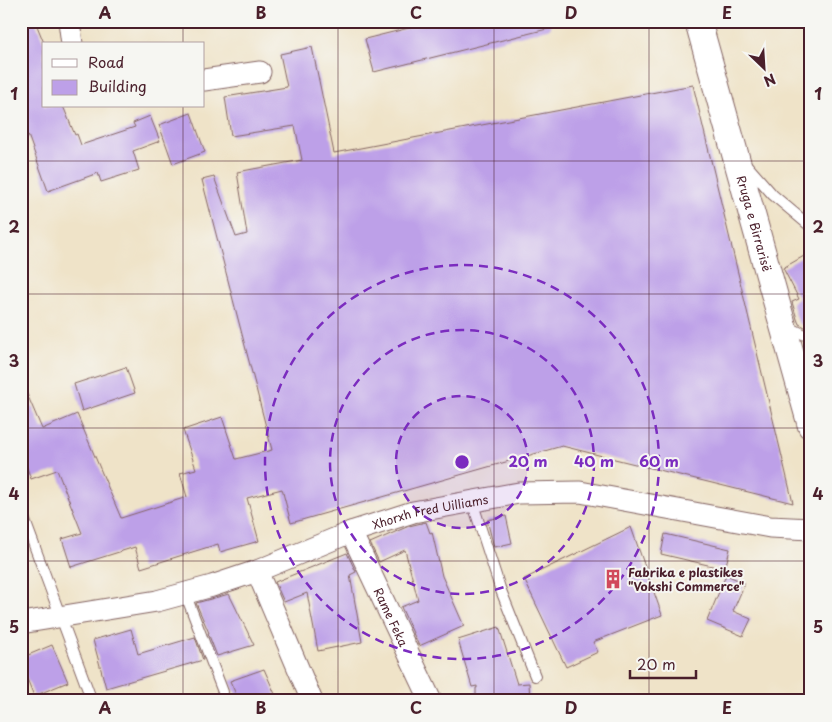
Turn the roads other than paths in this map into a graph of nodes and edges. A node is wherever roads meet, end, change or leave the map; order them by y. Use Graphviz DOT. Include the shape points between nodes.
graph roads {
  1 [pos="69,21"];
  2 [pos="698,21"];
  3 [pos="72,42"];
  4 [pos="260,72"];
  5 [pos="205,80"];
  6 [pos="733,148"];
  7 [pos="811,227"];
  8 [pos="782,323"];
  9 [pos="811,338"];
  10 [pos="811,426"];
  11 [pos="472,501"];
  12 [pos="21,510"];
  13 [pos="811,529"];
  14 [pos="351,532"];
  15 [pos="257,571"];
  16 [pos="185,593"];
  17 [pos="61,616"];
  18 [pos="21,623"];
  19 [pos="535,676"];
  20 [pos="223,692"];
  21 [pos="92,701"];
  22 [pos="312,701"];
  23 [pos="431,701"];
  1 -- 3 [label="street"];
  2 -- 6 [label="street, Rruga e Birrarisë"];
  4 -- 5 [label="street"];
  6 -- 7 [label="lane" via="773,195"];
  6 -- 8 [label="street, Rruga e Birrarisë"];
  8 -- 9 [label="lane"];
  8 -- 10 [label="street, Rruga e Birrarisë"];
  11 -- 13 [label="street, Xhorxh Fred Uilliams" via="519,493 580,492 770,527"];
  11 -- 14 [label="street, Xhorxh Fred Uilliams" via="413,512"];
  11 -- 19 [label="lane" via="500,588"];
  12 -- 17 [label="lane"];
  14 -- 15 [label="street, Xhorxh Fred Uilliams"];
  14 -- 23 [label="street, Rame Feka"];
  15 -- 16 [label="street, Xhorxh Fred Uilliams"];
  15 -- 22 [label="street"];
  16 -- 17 [label="street, Xhorxh Fred Uilliams" via="157,601"];
  16 -- 20 [label="lane"];
  17 -- 18 [label="street, Xhorxh Fred Uilliams"];
  17 -- 21 [label="lane"];
}
